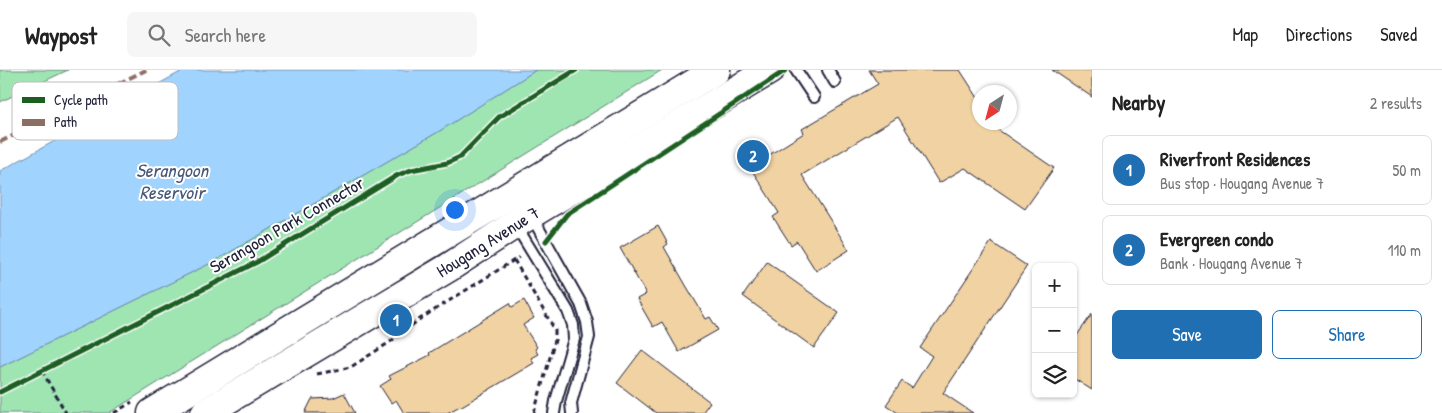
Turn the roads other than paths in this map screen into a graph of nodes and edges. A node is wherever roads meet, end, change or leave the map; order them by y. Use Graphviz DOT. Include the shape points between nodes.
graph roads {
  1 [pos="716,70"];
  2 [pos="770,70"];
  3 [pos="796,70"];
  4 [pos="828,70"];
  5 [pos="835,82"];
  6 [pos="814,97"];
  7 [pos="515,207"];
  8 [pos="152,413"];
  9 [pos="205,413"];
  10 [pos="554,413"];
  11 [pos="572,413"];
  1 -- 7 [label="main road, Hougang Avenue 7"];
  2 -- 7 [label="main road, Hougang Avenue 7"];
  3 -- 6 [label="lane"];
  4 -- 5 [label="lane"];
  7 -- 8 [label="main road, Hougang Avenue 7"];
  7 -- 9 [label="main road, Hougang Avenue 7" via="448,268"];
  7 -- 10 [label="lane" via="531,249 573,325 574,339"];
  7 -- 11 [label="lane" via="582,304 587,322 589,337 571,403"];
}
